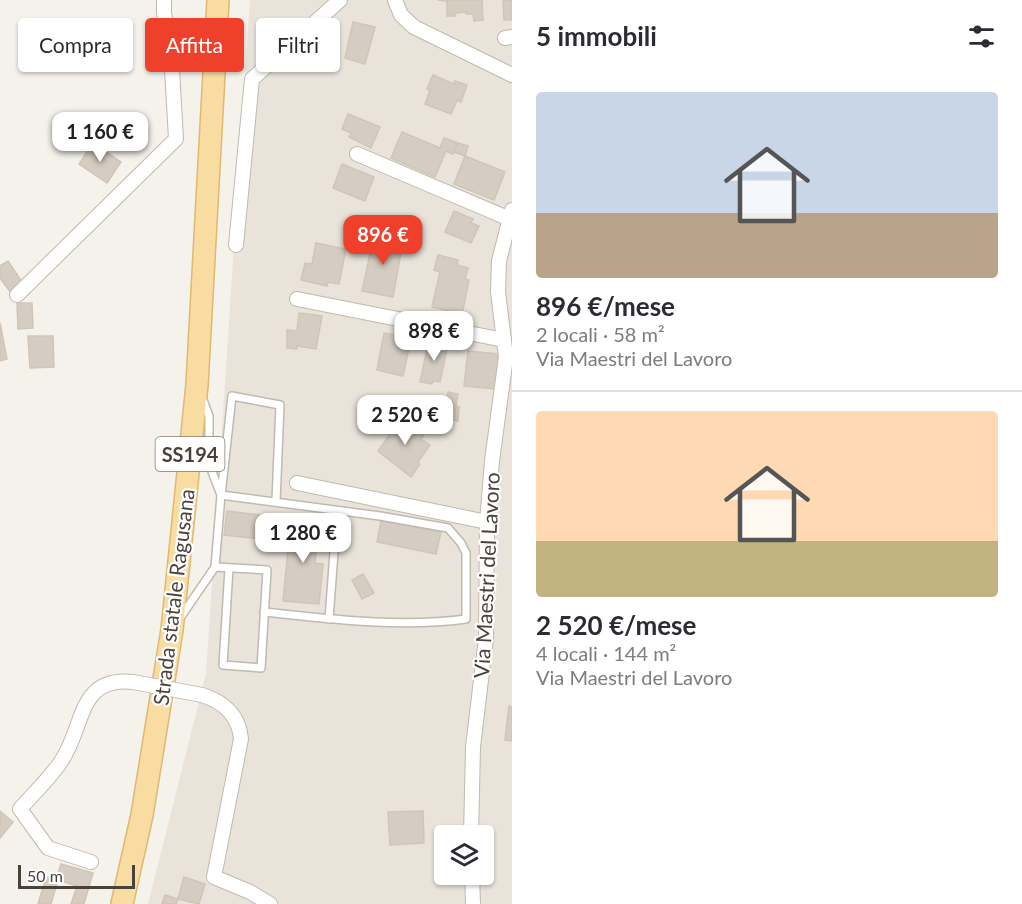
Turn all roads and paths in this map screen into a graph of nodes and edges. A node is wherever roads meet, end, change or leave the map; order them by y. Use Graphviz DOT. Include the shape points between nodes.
graph roads {
  1 [pos="164,0"];
  2 [pos="218,0"];
  3 [pos="340,0"];
  4 [pos="395,0"];
  5 [pos="512,75"];
  6 [pos="357,154"];
  7 [pos="511,215"];
  8 [pos="236,245"];
  9 [pos="18,296"];
  10 [pos="297,299"];
  11 [pos="506,316"];
  12 [pos="504,340"];
  13 [pos="197,385"];
  14 [pos="297,483"];
  15 [pos="221,495"];
  16 [pos="276,501"];
  17 [pos="337,512"];
  18 [pos="487,522"];
  19 [pos="215,567"];
  20 [pos="229,568"];
  21 [pos="264,612"];
  22 [pos="329,619"];
  23 [pos="172,630"];
  24 [pos="471,825"];
  25 [pos="91,862"];
  26 [pos="472,885"];
  27 [pos="122,904"];
  28 [pos="270,904"];
  29 [pos="473,904"];
  1 -- 9 [label="street" via="176,139"];
  2 -- 13 [label="main road, Strada statale Ragusana / SS194"];
  3 -- 8 [label="street" via="252,79"];
  4 -- 5 [label="street" via="401,15 414,27"];
  6 -- 7 [label="street"];
  7 -- 11 [label="street, Via Maestri del Lavoro" via="499,261 498,292"];
  10 -- 12 [label="street"];
  11 -- 12 [label="street, Via Maestri del Lavoro"];
  12 -- 18 [label="street, Via Maestri del Lavoro" via="506,357"];
  13 -- 15 [label="lane" via="209,416 209,464"];
  13 -- 23 [label="main road, Strada statale Ragusana / SS194"];
  14 -- 18 [label="street"];
  15 -- 16 [label="lane"];
  15 -- 16 [label="lane" via="232,396 280,405"];
  15 -- 19 [label="lane"];
  16 -- 17 [label="lane"];
  17 -- 22 [label="lane"];
  17 -- 22 [label="lane" via="448,528 466,553 466,619"];
  18 -- 24 [label="street, Via Maestri del Lavoro" via="486,638 473,747"];
  19 -- 20 [label="lane"];
  19 -- 23 [label="lane"];
  20 -- 21 [label="lane" via="267,570"];
  20 -- 21 [label="lane" via="223,665 261,668"];
  21 -- 22 [label="lane"];
  23 -- 27 [label="main road, Strada statale Ragusana / SS194" via="142,815"];
  25 -- 28 [label="street, bridge" via="48,848 20,809 60,763 88,699 111,682 133,682 202,695 216,699 230,711 240,728 241,739 214,877"];
  26 -- 29 [label="street"];
}
